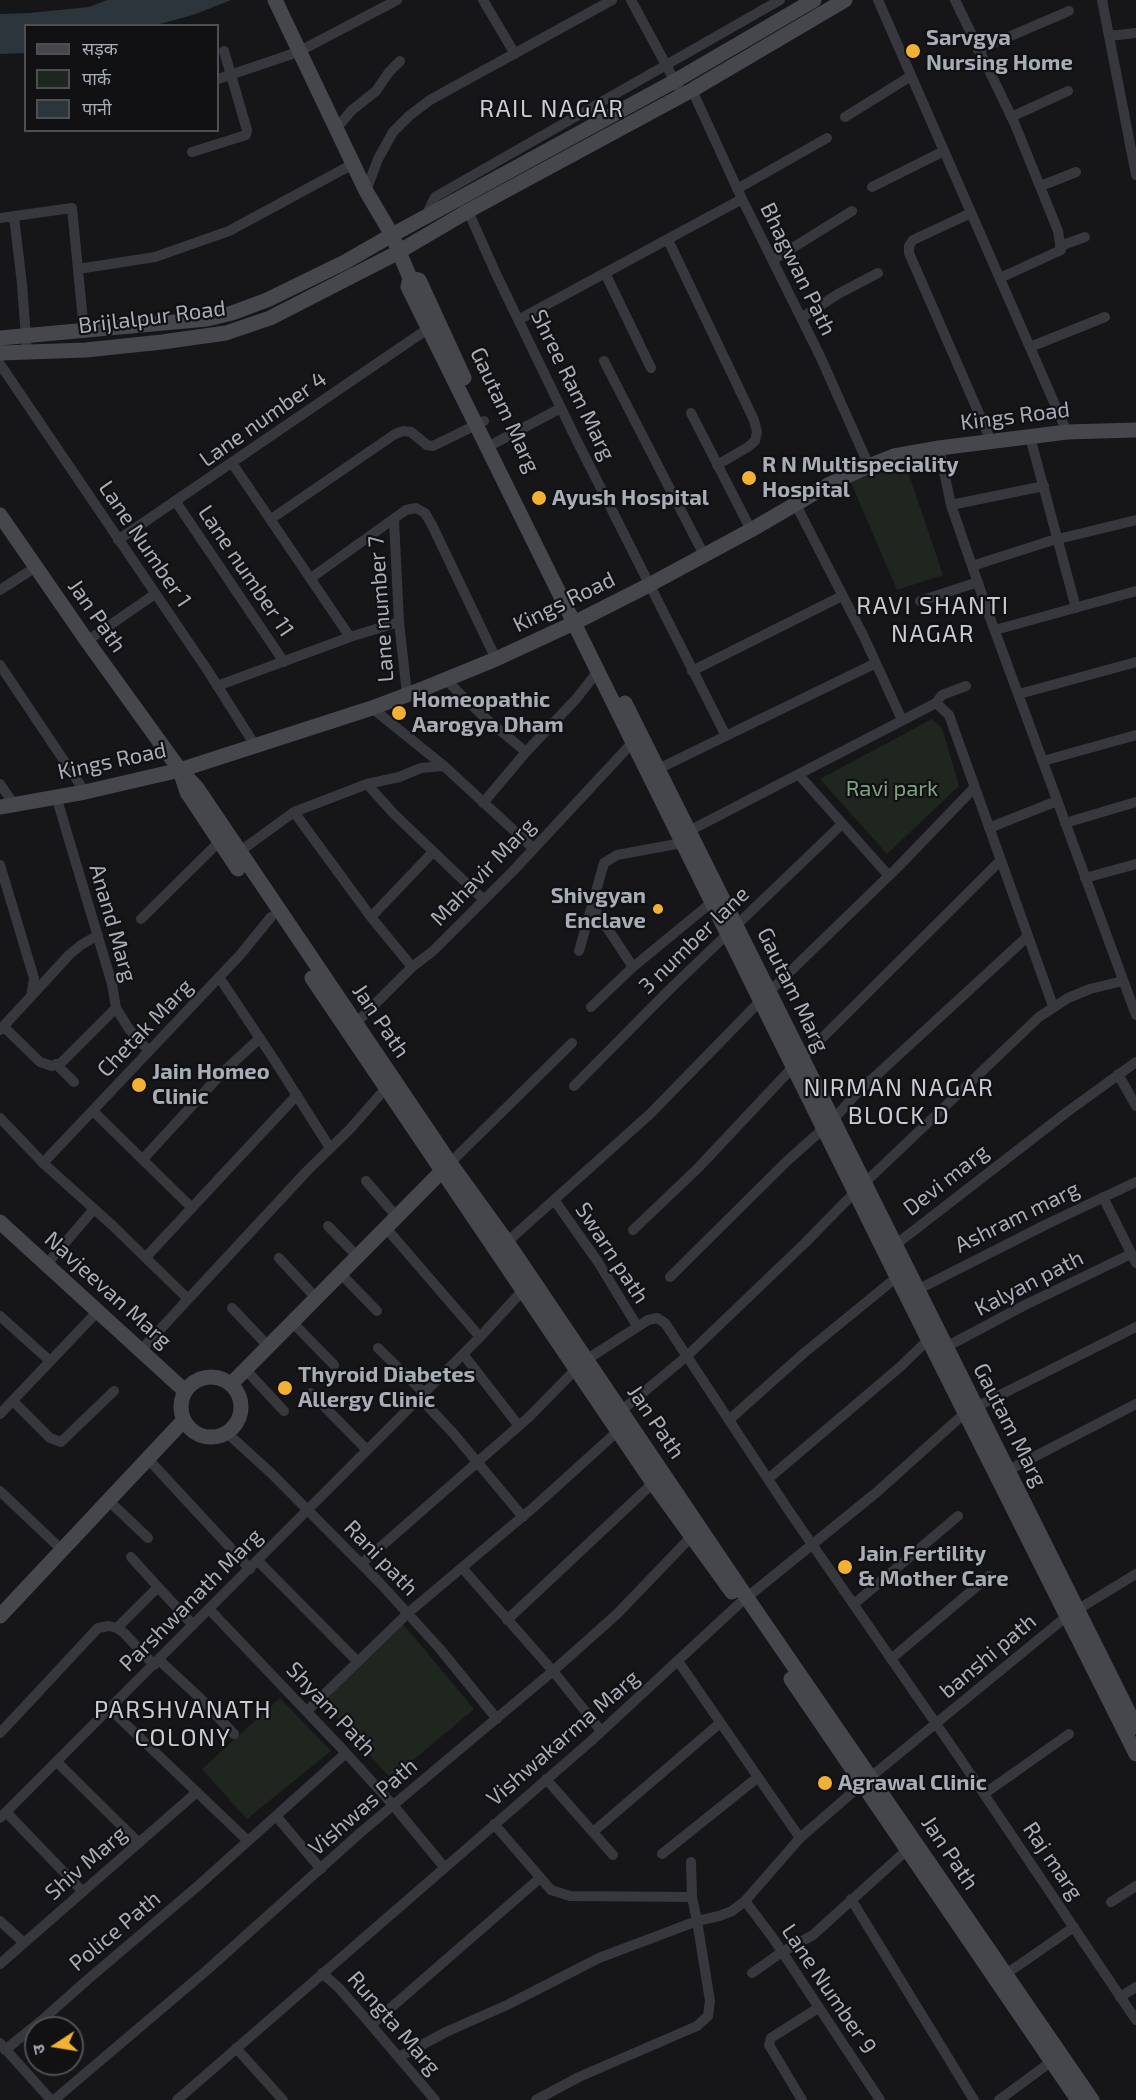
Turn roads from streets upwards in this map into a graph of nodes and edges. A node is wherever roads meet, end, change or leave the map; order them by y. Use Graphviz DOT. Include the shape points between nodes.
graph roads {
  1 [pos="275,0"];
  2 [pos="483,0"];
  3 [pos="612,0"];
  4 [pos="631,0"];
  5 [pos="780,0"];
  6 [pos="845,0"];
  7 [pos="878,0"];
  8 [pos="955,0"];
  9 [pos="1102,0"];
  10 [pos="392,1"];
  11 [pos="806,2"];
  12 [pos="1069,11"];
  13 [pos="1136,33"];
  14 [pos="1109,36"];
  15 [pos="978,50"];
  16 [pos="224,51"];
  17 [pos="298,52"];
  18 [pos="514,54"];
  19 [pos="400,61"];
  20 [pos="667,65"];
  21 [pos="232,75"];
  22 [pos="911,76"];
  23 [pos="219,79"];
  24 [pos="675,81"];
  25 [pos="1068,91"];
  26 [pos="687,93"];
  27 [pos="599,113"];
  28 [pos="845,117"];
  29 [pos="1011,117"];
  30 [pos="336,129"];
  31 [pos="827,138"];
  32 [pos="944,151"];
  33 [pos="192,152"];
  34 [pos="353,164"];
  35 [pos="1076,172"];
  36 [pos="1136,175"];
  37 [pos="1041,186"];
  38 [pos="872,187"];
  39 [pos="366,191"];
  40 [pos="740,194"];
  41 [pos="468,211"];
  42 [pos="852,211"];
  43 [pos="971,213"];
  44 [pos="14,217"];
  45 [pos="0,218"];
  46 [pos="392,235"];
  47 [pos="1085,237"];
  48 [pos="668,240"];
  49 [pos="1060,246"];
  50 [pos="399,251"];
  51 [pos="773,260"];
  52 [pos="78,269"];
  53 [pos="605,273"];
  54 [pos="878,273"];
  55 [pos="410,278"];
  56 [pos="1000,278"];
  57 [pos="1105,317"];
  58 [pos="801,318"];
  59 [pos="520,319"];
  60 [pos="429,328"];
  61 [pos="84,331"];
  62 [pos="26,336"];
  63 [pos="0,338"];
  64 [pos="1030,347"];
  65 [pos="0,352"];
  66 [pos="27,352"];
  67 [pos="604,361"];
  68 [pos="0,364"];
  69 [pos="651,368"];
  70 [pos="561,408"];
  71 [pos="691,413"];
  72 [pos="480,423"];
  73 [pos="1136,430"];
  74 [pos="1067,432"];
  75 [pos="1030,437"];
  76 [pos="991,441"];
  77 [pos="495,443"];
  78 [pos="939,448"];
  79 [pos="232,463"];
  80 [pos="717,465"];
  81 [pos="869,466"];
  82 [pos="1044,486"];
  83 [pos="176,502"];
  84 [pos="795,503"];
  85 [pos="951,505"];
  86 [pos="0,515"];
  87 [pos="271,519"];
  88 [pos="394,520"];
  89 [pos="1136,520"];
  90 [pos="751,530"];
  91 [pos="1059,539"];
  92 [pos="118,540"];
  93 [pos="704,555"];
  94 [pos="972,566"];
  95 [pos="36,567"];
  96 [pos="311,578"];
  97 [pos="978,582"];
  98 [pos="649,585"];
  99 [pos="0,590"];
  100 [pos="155,594"];
  101 [pos="1135,594"];
  102 [pos="842,596"];
  103 [pos="920,601"];
  104 [pos="1076,608"];
  105 [pos="578,621"];
  106 [pos="399,622"];
  107 [pos="994,630"];
  108 [pos="350,637"];
  109 [pos="87,641"];
  110 [pos="496,659"];
  111 [pos="284,662"];
  112 [pos="1136,662"];
  113 [pos="876,663"];
  114 [pos="0,665"];
  115 [pos="597,671"];
  116 [pos="692,671"];
  117 [pos="445,679"];
  118 [pos="217,686"];
  119 [pos="966,686"];
  120 [pos="407,694"];
  121 [pos="1019,694"];
  122 [pos="936,703"];
  123 [pos="372,708"];
  124 [pos="902,720"];
  125 [pos="1136,735"];
  126 [pos="726,736"];
  127 [pos="633,742"];
  128 [pos="256,747"];
  129 [pos="525,752"];
  130 [pos="1043,761"];
  131 [pos="444,766"];
  132 [pos="658,769"];
  133 [pos="180,770"];
  134 [pos="799,775"];
  135 [pos="0,784"];
  136 [pos="367,784"];
  137 [pos="974,788"];
  138 [pos="85,792"];
  139 [pos="56,796"];
  140 [pos="1057,801"];
  141 [pos="1136,802"];
  142 [pos="483,803"];
  143 [pos="6,805"];
  144 [pos="294,812"];
  145 [pos="1065,823"];
  146 [pos="842,824"];
  147 [pos="989,828"];
  148 [pos="685,837"];
  149 [pos="223,838"];
  150 [pos="533,848"];
  151 [pos="239,852"];
  152 [pos="434,852"];
  153 [pos="1001,860"];
  154 [pos="1136,864"];
  155 [pos="0,865"];
  156 [pos="889,876"];
  157 [pos="1085,878"];
  158 [pos="484,900"];
  159 [pos="712,902"];
  160 [pos="592,905"];
  161 [pos="271,917"];
  162 [pos="371,917"];
  163 [pos="141,919"];
  164 [pos="733,930"];
  165 [pos="98,935"];
  166 [pos="1028,936"];
  167 [pos="579,951"];
  168 [pos="633,967"];
  169 [pos="412,968"];
  170 [pos="219,978"];
  171 [pos="1123,981"];
  172 [pos="31,997"];
  173 [pos="765,997"];
  174 [pos="1053,1006"];
  175 [pos="591,1007"];
  176 [pos="116,1008"];
  177 [pos="1136,1015"];
  178 [pos="356,1023"];
  179 [pos="2,1029"];
  180 [pos="260,1038"];
  181 [pos="573,1043"];
  182 [pos="149,1051"];
  183 [pos="1136,1062"];
  184 [pos="798,1063"];
  185 [pos="56,1064"];
  186 [pos="1118,1074"];
  187 [pos="74,1082"];
  188 [pos="574,1086"];
  189 [pos="386,1088"];
  190 [pos="297,1095"];
  191 [pos="1136,1106"];
  192 [pos="93,1111"];
  193 [pos="0,1118"];
  194 [pos="828,1124"];
  195 [pos="330,1148"];
  196 [pos="143,1159"];
  197 [pos="44,1163"];
  198 [pos="446,1167"];
  199 [pos="366,1181"];
  200 [pos="1136,1182"];
  201 [pos="860,1187"];
  202 [pos="1103,1197"];
  203 [pos="555,1201"];
  204 [pos="191,1207"];
  205 [pos="94,1209"];
  206 [pos="397,1217"];
  207 [pos="0,1222"];
  208 [pos="327,1226"];
  209 [pos="386,1228"];
  210 [pos="633,1230"];
  211 [pos="507,1242"];
  212 [pos="890,1249"];
  213 [pos="357,1256"];
  214 [pos="146,1257"];
  215 [pos="279,1258"];
  216 [pos="1134,1258"];
  217 [pos="46,1265"];
  218 [pos="340,1273"];
  219 [pos="670,1277"];
  220 [pos="897,1277"];
  221 [pos="528,1285"];
  222 [pos="917,1290"];
  223 [pos="316,1298"];
  224 [pos="188,1299"];
  225 [pos="232,1308"];
  226 [pos="97,1311"];
  227 [pos="377,1311"];
  228 [pos="0,1316"];
  229 [pos="292,1322"];
  230 [pos="637,1326"];
  231 [pos="1136,1327"];
  232 [pos="933,1335"];
  233 [pos="480,1337"];
  234 [pos="268,1346"];
  235 [pos="946,1347"];
  236 [pos="378,1348"];
  237 [pos="141,1351"];
  238 [pos="464,1354"];
  239 [pos="687,1356"];
  240 [pos="50,1361"];
  241 [pos="582,1364"];
  242 [pos="334,1365"];
  243 [pos="245,1369"];
  244 [pos="231,1384"];
  245 [pos="114,1391"];
  246 [pos="185,1391"];
  247 [pos="311,1393"];
  248 [pos="422,1396"];
  249 [pos="13,1401"];
  250 [pos="1136,1404"];
  251 [pos="971,1410"];
  252 [pos="284,1411"];
  253 [pos="621,1411"];
  254 [pos="0,1414"];
  255 [pos="184,1420"];
  256 [pos="729,1420"];
  257 [pos="519,1426"];
  258 [pos="618,1431"];
  259 [pos="227,1433"];
  260 [pos="367,1450"];
  261 [pos="148,1459"];
  262 [pos="477,1464"];
  263 [pos="1003,1473"];
  264 [pos="768,1479"];
  265 [pos="653,1483"];
  266 [pos="0,1491"];
  267 [pos="109,1501"];
  268 [pos="308,1511"];
  269 [pos="958,1516"];
  270 [pos="523,1517"];
  271 [pos="691,1537"];
  272 [pos="148,1538"];
  273 [pos="813,1545"];
  274 [pos="62,1550"];
  275 [pos="131,1557"];
  276 [pos="258,1561"];
  277 [pos="361,1564"];
  278 [pos="250,1569"];
  279 [pos="463,1569"];
  280 [pos="1136,1574"];
  281 [pos="989,1576"];
  282 [pos="158,1587"];
  283 [pos="744,1601"];
  284 [pos="854,1604"];
  285 [pos="209,1609"];
  286 [pos="408,1613"];
  287 [pos="1072,1613"];
  288 [pos="0,1616"];
  289 [pos="507,1620"];
  290 [pos="193,1625"];
  291 [pos="117,1628"];
  292 [pos="891,1659"];
  293 [pos="678,1661"];
  294 [pos="156,1662"];
  295 [pos="358,1662"];
  296 [pos="552,1671"];
  297 [pos="110,1709"];
  298 [pos="307,1711"];
  299 [pos="497,1719"];
  300 [pos="720,1724"];
  301 [pos="936,1725"];
  302 [pos="1136,1727"];
  303 [pos="601,1731"];
  304 [pos="0,1733"];
  305 [pos="234,1734"];
  306 [pos="1069,1734"];
  307 [pos="346,1753"];
  308 [pos="1136,1754"];
  309 [pos="57,1762"];
  310 [pos="757,1778"];
  311 [pos="546,1779"];
  312 [pos="867,1781"];
  313 [pos="196,1792"];
  314 [pos="984,1794"];
  315 [pos="393,1805"];
  316 [pos="3,1815"];
  317 [pos="276,1816"];
  318 [pos="494,1824"];
  319 [pos="593,1832"];
  320 [pos="800,1838"];
  321 [pos="248,1841"];
  322 [pos="139,1843"];
  323 [pos="908,1849"];
  324 [pos="662,1854"];
  325 [pos="613,1855"];
  326 [pos="691,1862"];
  327 [pos="444,1867"];
  328 [pos="321,1869"];
  329 [pos="540,1878"];
  330 [pos="1136,1886"];
  331 [pos="83,1892"];
  332 [pos="692,1897"];
  333 [pos="851,1899"];
  334 [pos="745,1901"];
  335 [pos="1111,1902"];
  336 [pos="0,1921"];
  337 [pos="697,1921"];
  338 [pos="1074,1927"];
  339 [pos="23,1942"];
  340 [pos="782,1952"];
  341 [pos="0,1964"];
  342 [pos="322,1973"];
  343 [pos="752,1973"];
  344 [pos="1005,1974"];
  345 [pos="1136,1987"];
  346 [pos="1120,1997"];
  347 [pos="818,2008"];
  348 [pos="1136,2020"];
  349 [pos="371,2025"];
  350 [pos="3,2047"];
  351 [pos="236,2048"];
  352 [pos="399,2057"];
  353 [pos="1052,2061"];
  354 [pos="52,2100"];
  355 [pos="177,2100"];
  356 [pos="283,2100"];
  357 [pos="435,2100"];
  358 [pos="536,2100"];
  359 [pos="802,2100"];
  360 [pos="880,2100"];
  361 [pos="974,2100"];
  362 [pos="999,2100"];
  363 [pos="1078,2100"];
  364 [pos="1092,2100"];
  1 -- 17 [label="street"];
  2 -- 18 [label="street"];
  3 -- 18 [label="street"];
  4 -- 20 [label="street, Bhagwan Path"];
  5 -- 20 [label="street"];
  6 -- 26 [label="street, Brijlalpur Road"];
  7 -- 22 [label="street"];
  8 -- 15 [label="street"];
  9 -- 14 [label="street"];
  10 -- 17 [label="street"];
  11 -- 24 [label="street, Brijlalpur Road"];
  12 -- 15 [label="street"];
  13 -- 14 [label="street"];
  14 -- 36 [label="street"];
  15 -- 29 [label="street"];
  16 -- 21 [label="street"];
  17 -- 21 [label="street"];
  17 -- 30 [label="street"];
  18 -- 39 [label="street" via="430,100 409,116 393,132"];
  19 -- 30 [label="street" via="376,91"];
  20 -- 24 [label="street, Bhagwan Path"];
  20 -- 27 [label="street"];
  21 -- 23 [label="street"];
  21 -- 33 [label="street" via="246,135"];
  22 -- 28 [label="street"];
  22 -- 32 [label="street"];
  24 -- 26 [label="street, Bhagwan Path"];
  24 -- 27 [label="street, Brijlalpur Road"];
  25 -- 29 [label="street"];
  26 -- 40 [label="street, Bhagwan Path"];
  26 -- 41 [label="street, Brijlalpur Road"];
  27 -- 46 [label="street, Brijlalpur Road" via="498,169"];
  29 -- 37 [label="street"];
  30 -- 34 [label="street"];
  31 -- 40 [label="street"];
  32 -- 38 [label="street"];
  32 -- 43 [label="street"];
  34 -- 39 [label="street"];
  34 -- 52 [label="street" via="219,235 155,257"];
  35 -- 37 [label="street"];
  37 -- 49 [label="street"];
  39 -- 46 [label="street"];
  40 -- 48 [label="street"];
  40 -- 51 [label="street, Bhagwan Path"];
  41 -- 50 [label="street, Brijlalpur Road"];
  41 -- 59 [label="street, Shree Ram Marg"];
  42 -- 51 [label="street"];
  43 -- 56 [label="street"];
  43 -- 76 [label="street" via="913,240 909,253"];
  44 -- 45 [label="street"];
  44 -- 52 [label="street" via="72,208"];
  44 -- 62 [label="street"];
  46 -- 50 [label="street"];
  46 -- 61 [label="street, Brijlalpur Road" via="335,267 232,313"];
  47 -- 49 [label="street"];
  48 -- 53 [label="street"];
  48 -- 80 [label="street" via="757,432 748,447"];
  49 -- 56 [label="street" via="1060,250"];
  50 -- 55 [label="street"];
  50 -- 66 [label="street, Brijlalpur Road" via="270,318 226,333 86,350"];
  51 -- 58 [label="street, Bhagwan Path"];
  52 -- 61 [label="street"];
  53 -- 59 [label="street"];
  53 -- 69 [label="street"];
  54 -- 58 [label="street"];
  55 -- 60 [label="street" via="408,288"];
  55 -- 72 [label="street, Gautam Marg" via="419,280"];
  56 -- 64 [label="street"];
  57 -- 64 [label="street"];
  58 -- 81 [label="street, Bhagwan Path"];
  59 -- 70 [label="street, Shree Ram Marg"];
  60 -- 72 [label="street"];
  60 -- 79 [label="street, Lane number 4"];
  61 -- 62 [label="street, Brijlalpur Road"];
  62 -- 63 [label="street, Brijlalpur Road"];
  62 -- 66 [label="street"];
  64 -- 74 [label="street"];
  65 -- 66 [label="street, Brijlalpur Road"];
  67 -- 93 [label="street"];
  68 -- 92 [label="street, Lane Number 1"];
  70 -- 77 [label="street"];
  70 -- 98 [label="street, Shree Ram Marg"];
  71 -- 80 [label="street"];
  72 -- 77 [label="street, Gautam Marg"];
  72 -- 87 [label="street" via="433,446 411,432 395,434"];
  72 -- 105 [label="street"];
  73 -- 74 [label="street, Kings Road"];
  74 -- 75 [label="street, Kings Road"];
  75 -- 76 [label="street, Kings Road"];
  75 -- 82 [label="street"];
  76 -- 78 [label="street, Kings Road"];
  77 -- 105 [label="street, Gautam Marg"];
  78 -- 81 [label="street, Kings Road" via="894,456"];
  78 -- 85 [label="street"];
  79 -- 83 [label="street, Lane number 4"];
  79 -- 87 [label="street"];
  80 -- 90 [label="street"];
  81 -- 84 [label="street, Kings Road"];
  82 -- 85 [label="street"];
  82 -- 91 [label="street"];
  83 -- 92 [label="street, Lane number 4"];
  83 -- 111 [label="street, Lane number 11"];
  84 -- 90 [label="street, Kings Road"];
  84 -- 102 [label="street"];
  85 -- 94 [label="street"];
  86 -- 95 [label="street, Jan Path"];
  87 -- 96 [label="street"];
  88 -- 96 [label="street"];
  88 -- 106 [label="street, Lane number 7"];
  88 -- 110 [label="street" via="406,510 416,508 425,513"];
  89 -- 91 [label="street"];
  90 -- 93 [label="street, Kings Road"];
  91 -- 94 [label="street"];
  91 -- 104 [label="street"];
  92 -- 100 [label="street, Lane Number 1"];
  93 -- 98 [label="street, Kings Road"];
  94 -- 97 [label="street"];
  95 -- 99 [label="street"];
  95 -- 109 [label="street, Jan Path"];
  96 -- 108 [label="street"];
  97 -- 103 [label="street"];
  97 -- 107 [label="street"];
  98 -- 105 [label="street, Kings Road"];
  98 -- 116 [label="street, Shree Ram Marg"];
  100 -- 109 [label="street"];
  100 -- 118 [label="street, Lane Number 1"];
  101 -- 104 [label="street"];
  102 -- 113 [label="street"];
  102 -- 116 [label="street"];
  104 -- 107 [label="street"];
  105 -- 110 [label="street, Kings Road"];
  105 -- 115 [label="street"];
  105 -- 132 [label="street, Gautam Marg"];
  106 -- 108 [label="street"];
  106 -- 120 [label="street, Lane number 7"];
  107 -- 121 [label="street"];
  108 -- 111 [label="street"];
  109 -- 133 [label="street, Jan Path"];
  110 -- 117 [label="street, Kings Road"];
  111 -- 118 [label="street"];
  112 -- 121 [label="street"];
  113 -- 124 [label="street"];
  113 -- 126 [label="street"];
  114 -- 138 [label="street"];
  115 -- 127 [label="street"];
  115 -- 129 [label="street"];
  116 -- 126 [label="street, Shree Ram Marg"];
  117 -- 120 [label="street, Kings Road"];
  117 -- 129 [label="street"];
  118 -- 128 [label="street, Lane Number 1"];
  119 -- 122 [label="street" via="942,695"];
  120 -- 123 [label="street, Kings Road"];
  121 -- 130 [label="street"];
  122 -- 124 [label="street"];
  122 -- 137 [label="street" via="949,715"];
  123 -- 128 [label="street, Kings Road"];
  123 -- 131 [label="street"];
  124 -- 134 [label="street"];
  125 -- 130 [label="street"];
  126 -- 132 [label="street"];
  127 -- 148 [label="street"];
  127 -- 150 [label="street, Mahavir Marg"];
  128 -- 133 [label="street, Kings Road"];
  129 -- 142 [label="street"];
  130 -- 140 [label="street"];
  131 -- 136 [label="street" via="421,768"];
  131 -- 142 [label="street"];
  132 -- 148 [label="street, Gautam Marg"];
  133 -- 138 [label="street, Kings Road"];
  133 -- 149 [label="street, Jan Path" via="187,792"];
  134 -- 146 [label="street"];
  134 -- 148 [label="street"];
  135 -- 143 [label="street"];
  136 -- 144 [label="street"];
  136 -- 152 [label="street"];
  137 -- 147 [label="street"];
  137 -- 156 [label="street"];
  138 -- 139 [label="street, Kings Road"];
  139 -- 143 [label="street, Kings Road"];
  139 -- 165 [label="street, Anand Marg"];
  140 -- 145 [label="street"];
  140 -- 147 [label="street"];
  141 -- 145 [label="street"];
  142 -- 150 [label="street"];
  144 -- 151 [label="street"];
  144 -- 162 [label="street"];
  145 -- 157 [label="street"];
  146 -- 156 [label="street"];
  146 -- 164 [label="street, 3 number lane"];
  147 -- 153 [label="street"];
  148 -- 159 [label="street"];
  148 -- 160 [label="street" via="612,857 602,867"];
  148 -- 164 [label="street, Gautam Marg"];
  149 -- 151 [label="street, Jan Path"];
  149 -- 161 [label="street, Jan Path"];
  149 -- 163 [label="street"];
  150 -- 158 [label="street, Mahavir Marg"];
  151 -- 178 [label="street, Jan Path"];
  152 -- 158 [label="street"];
  152 -- 162 [label="street"];
  153 -- 166 [label="street"];
  153 -- 184 [label="street"];
  154 -- 157 [label="street"];
  155 -- 172 [label="street" via="34,978"];
  156 -- 173 [label="street"];
  157 -- 171 [label="street"];
  158 -- 169 [label="street, Mahavir Marg"];
  159 -- 164 [label="street"];
  159 -- 168 [label="street"];
  160 -- 167 [label="street"];
  160 -- 168 [label="street"];
  161 -- 170 [label="street, Chetak Marg"];
  161 -- 189 [label="street, Jan Path"];
  162 -- 169 [label="street"];
  164 -- 173 [label="street, Gautam Marg"];
  164 -- 188 [label="street, 3 number lane"];
  165 -- 172 [label="street" via="69,955"];
  165 -- 176 [label="street, Anand Marg"];
  166 -- 174 [label="street"];
  166 -- 194 [label="street"];
  168 -- 175 [label="street"];
  169 -- 178 [label="street, Mahavir Marg"];
  170 -- 180 [label="street"];
  170 -- 182 [label="street, Chetak Marg"];
  171 -- 174 [label="street" via="1090,989"];
  171 -- 177 [label="street"];
  172 -- 179 [label="street"];
  173 -- 184 [label="street, Gautam Marg"];
  173 -- 203 [label="street" via="650,1114"];
  174 -- 201 [label="street"];
  176 -- 182 [label="street, Anand Marg"];
  176 -- 185 [label="street"];
  178 -- 198 [label="street, Jan Path"];
  179 -- 185 [label="street" via="40,1062"];
  180 -- 190 [label="street"];
  180 -- 196 [label="street" via="221,1074"];
  181 -- 198 [label="street"];
  182 -- 192 [label="street, Chetak Marg"];
  183 -- 186 [label="street, Devi marg"];
  184 -- 194 [label="street, Gautam Marg"];
  184 -- 210 [label="street"];
  185 -- 187 [label="street"];
  186 -- 191 [label="street"];
  186 -- 212 [label="street, Devi marg"];
  189 -- 195 [label="street"];
  189 -- 198 [label="street, Jan Path"];
  190 -- 195 [label="street"];
  190 -- 204 [label="street"];
  192 -- 196 [label="street"];
  192 -- 197 [label="street, Chetak Marg"];
  193 -- 197 [label="street"];
  194 -- 201 [label="street, Gautam Marg"];
  194 -- 219 [label="street"];
  195 -- 224 [label="street"];
  196 -- 204 [label="street"];
  197 -- 205 [label="street"];
  198 -- 206 [label="street"];
  198 -- 211 [label="street, Jan Path"];
  198 -- 221 [label="street, Jan Path"];
  199 -- 206 [label="street"];
  200 -- 202 [label="street, Ashram marg"];
  201 -- 212 [label="street, Gautam Marg"];
  201 -- 239 [label="street"];
  202 -- 216 [label="street"];
  202 -- 222 [label="street, Ashram marg"];
  203 -- 211 [label="street"];
  203 -- 230 [label="street, Swarn path"];
  204 -- 214 [label="street"];
  205 -- 214 [label="street"];
  205 -- 217 [label="street"];
  206 -- 209 [label="street"];
  207 -- 217 [label="street, Navjeevan Marg"];
  208 -- 213 [label="street"];
  209 -- 213 [label="street"];
  209 -- 233 [label="street"];
  211 -- 221 [label="street, Jan Path"];
  212 -- 220 [label="street"];
  212 -- 222 [label="street, Gautam Marg"];
  213 -- 218 [label="street"];
  214 -- 224 [label="street"];
  215 -- 223 [label="street"];
  216 -- 235 [label="street, Kalyan path" via="1026,1305"];
  217 -- 226 [label="street, Navjeevan Marg"];
  218 -- 223 [label="street"];
  218 -- 227 [label="street"];
  220 -- 232 [label="street"];
  220 -- 256 [label="street"];
  221 -- 233 [label="street, Parshwanath Marg"];
  221 -- 241 [label="street, Jan Path"];
  222 -- 232 [label="street, Gautam Marg"];
  223 -- 229 [label="street"];
  224 -- 237 [label="street"];
  225 -- 234 [label="street"];
  226 -- 237 [label="street, Navjeevan Marg"];
  226 -- 240 [label="street"];
  228 -- 240 [label="street"];
  229 -- 234 [label="street"];
  229 -- 242 [label="street"];
  230 -- 239 [label="street, Raj marg" via="657,1318 665,1323"];
  230 -- 241 [label="street"];
  231 -- 251 [label="street, Vishwakarma Marg"];
  232 -- 235 [label="street, Gautam Marg"];
  232 -- 251 [label="street"];
  232 -- 264 [label="street"];
  233 -- 238 [label="street, Parshwanath Marg"];
  234 -- 243 [label="street"];
  235 -- 251 [label="street, Gautam Marg"];
  236 -- 248 [label="street"];
  237 -- 246 [label="street, Navjeevan Marg"];
  238 -- 248 [label="street, Parshwanath Marg"];
  238 -- 257 [label="street"];
  239 -- 253 [label="street"];
  239 -- 256 [label="street, Raj marg"];
  240 -- 249 [label="street"];
  241 -- 253 [label="street, Jan Path"];
  241 -- 257 [label="street"];
  241 -- 258 [label="street, Jan Path"];
  243 -- 244 [label="street"];
  243 -- 252 [label="street"];
  244 -- 246 [label="street" via="207,1377 198,1379"];
  244 -- 259 [label="street" via="240,1398 241,1414"];
  245 -- 249 [label="street" via="61,1442 50,1438"];
  246 -- 255 [label="street" via="181,1410"];
  247 -- 260 [label="street"];
  248 -- 260 [label="street, Parshwanath Marg"];
  248 -- 262 [label="street"];
  249 -- 254 [label="street"];
  250 -- 263 [label="street"];
  251 -- 263 [label="street, Gautam Marg"];
  251 -- 273 [label="street, Vishwakarma Marg"];
  253 -- 283 [label="street, Jan Path"];
  255 -- 259 [label="street" via="202,1436"];
  255 -- 261 [label="street"];
  256 -- 264 [label="street, Raj marg"];
  257 -- 262 [label="street"];
  258 -- 265 [label="street, Jan Path"];
  258 -- 270 [label="street"];
  259 -- 268 [label="street, Rani path"];
  260 -- 268 [label="street, Parshwanath Marg"];
  261 -- 267 [label="street"];
  261 -- 278 [label="street"];
  262 -- 270 [label="street"];
  262 -- 277 [label="street"];
  263 -- 287 [label="street, Gautam Marg"];
  264 -- 273 [label="street, Raj marg"];
  265 -- 271 [label="street, Jan Path"];
  265 -- 289 [label="street"];
  266 -- 274 [label="street"];
  267 -- 272 [label="street"];
  267 -- 274 [label="street"];
  268 -- 276 [label="street, Parshwanath Marg"];
  268 -- 277 [label="street, Rani path"];
  269 -- 284 [label="street"];
  270 -- 279 [label="street"];
  271 -- 283 [label="street, Jan Path"];
  271 -- 296 [label="street, Vishwas Path" via="617,1614"];
  273 -- 283 [label="street, Vishwakarma Marg"];
  273 -- 284 [label="street, Raj marg"];
  274 -- 288 [label="street"];
  275 -- 282 [label="street"];
  276 -- 278 [label="street, Parshwanath Marg"];
  276 -- 295 [label="street"];
  277 -- 286 [label="street, Rani path"];
  278 -- 285 [label="street, Parshwanath Marg"];
  279 -- 286 [label="street"];
  279 -- 289 [label="street"];
  280 -- 287 [label="street, banshi path"];
  281 -- 292 [label="street"];
  282 -- 290 [label="street"];
  282 -- 291 [label="street"];
  283 -- 293 [label="street, Vishwakarma Marg"];
  283 -- 312 [label="street, Jan Path"];
  284 -- 292 [label="street, Raj marg"];
  285 -- 290 [label="street, Parshwanath Marg"];
  285 -- 298 [label="street, Shyam Path"];
  286 -- 295 [label="street"];
  286 -- 299 [label="street, Rani path"];
  287 -- 301 [label="street, banshi path"];
  287 -- 302 [label="street, Gautam Marg"];
  287 -- 308 [label="street"];
  289 -- 296 [label="street"];
  290 -- 294 [label="street, Parshwanath Marg"];
  291 -- 294 [label="street"];
  291 -- 304 [label="street" via="98,1628"];
  292 -- 301 [label="street, Raj marg"];
  293 -- 300 [label="street"];
  293 -- 303 [label="street, Vishwakarma Marg"];
  294 -- 297 [label="street, Parshwanath Marg"];
  294 -- 305 [label="street" via="200,1698"];
  295 -- 298 [label="street"];
  296 -- 299 [label="street, Vishwas Path"];
  296 -- 303 [label="street"];
  297 -- 309 [label="street, Parshwanath Marg"];
  297 -- 313 [label="street"];
  298 -- 307 [label="street, Shyam Path"];
  299 -- 315 [label="street, Vishwas Path"];
  300 -- 310 [label="street"];
  300 -- 319 [label="street"];
  301 -- 312 [label="street, banshi path"];
  301 -- 314 [label="street, Raj marg"];
  303 -- 311 [label="street, Vishwakarma Marg"];
  306 -- 314 [label="street"];
  307 -- 315 [label="street, Shyam Path"];
  307 -- 317 [label="street, Police Path"];
  309 -- 316 [label="street, Parshwanath Marg"];
  309 -- 322 [label="street"];
  310 -- 320 [label="street"];
  310 -- 324 [label="street"];
  311 -- 318 [label="street, Vishwakarma Marg"];
  311 -- 319 [label="street"];
  312 -- 320 [label="street, banshi path"];
  312 -- 323 [label="street, Jan Path"];
  312 -- 344 [label="street, Jan Path"];
  313 -- 321 [label="street"];
  313 -- 322 [label="street, Shiv Marg"];
  314 -- 338 [label="street, Raj marg"];
  315 -- 327 [label="street, Shyam Path"];
  315 -- 328 [label="street, Vishwas Path"];
  316 -- 331 [label="street"];
  317 -- 321 [label="street, Police Path"];
  317 -- 328 [label="street"];
  318 -- 327 [label="street, Vishwakarma Marg"];
  318 -- 329 [label="street"];
  319 -- 325 [label="street"];
  320 -- 334 [label="street, banshi path"];
  321 -- 350 [label="street, Police Path" via="41,2021"];
  322 -- 331 [label="street, Shiv Marg"];
  323 -- 333 [label="street"];
  323 -- 353 [label="street, Jan Path"];
  326 -- 332 [label="street"];
  327 -- 342 [label="street, Vishwakarma Marg"];
  328 -- 354 [label="street, Vishwas Path"];
  329 -- 332 [label="street" via="551,1890 570,1896"];
  329 -- 349 [label="street"];
  330 -- 335 [label="street"];
  331 -- 339 [label="street, Shiv Marg"];
  332 -- 337 [label="street"];
  333 -- 340 [label="street" via="813,1935"];
  333 -- 361 [label="street"];
  334 -- 337 [label="street, banshi path" via="726,1914"];
  334 -- 340 [label="street, Lane Number 9"];
  336 -- 339 [label="street"];
  337 -- 352 [label="street, banshi path" via="599,1958"];
  337 -- 358 [label="street" via="710,2001 708,2016 697,2026"];
  338 -- 344 [label="street"];
  338 -- 346 [label="street, Raj marg"];
  339 -- 341 [label="street, Shiv Marg"];
  340 -- 343 [label="street"];
  340 -- 347 [label="street, Lane Number 9"];
  342 -- 349 [label="street, Rungta Marg"];
  342 -- 351 [label="street, Vishwakarma Marg"];
  344 -- 364 [label="street, Jan Path"];
  345 -- 346 [label="street"];
  346 -- 348 [label="street, Raj marg"];
  347 -- 359 [label="street" via="771,2038 768,2045"];
  347 -- 360 [label="street, Lane Number 9"];
  349 -- 352 [label="street, Rungta Marg"];
  350 -- 354 [label="street"];
  351 -- 355 [label="street, Vishwakarma Marg"];
  351 -- 356 [label="street"];
  352 -- 357 [label="street, Rungta Marg"];
  353 -- 362 [label="street"];
  353 -- 363 [label="street, Jan Path"];
}
